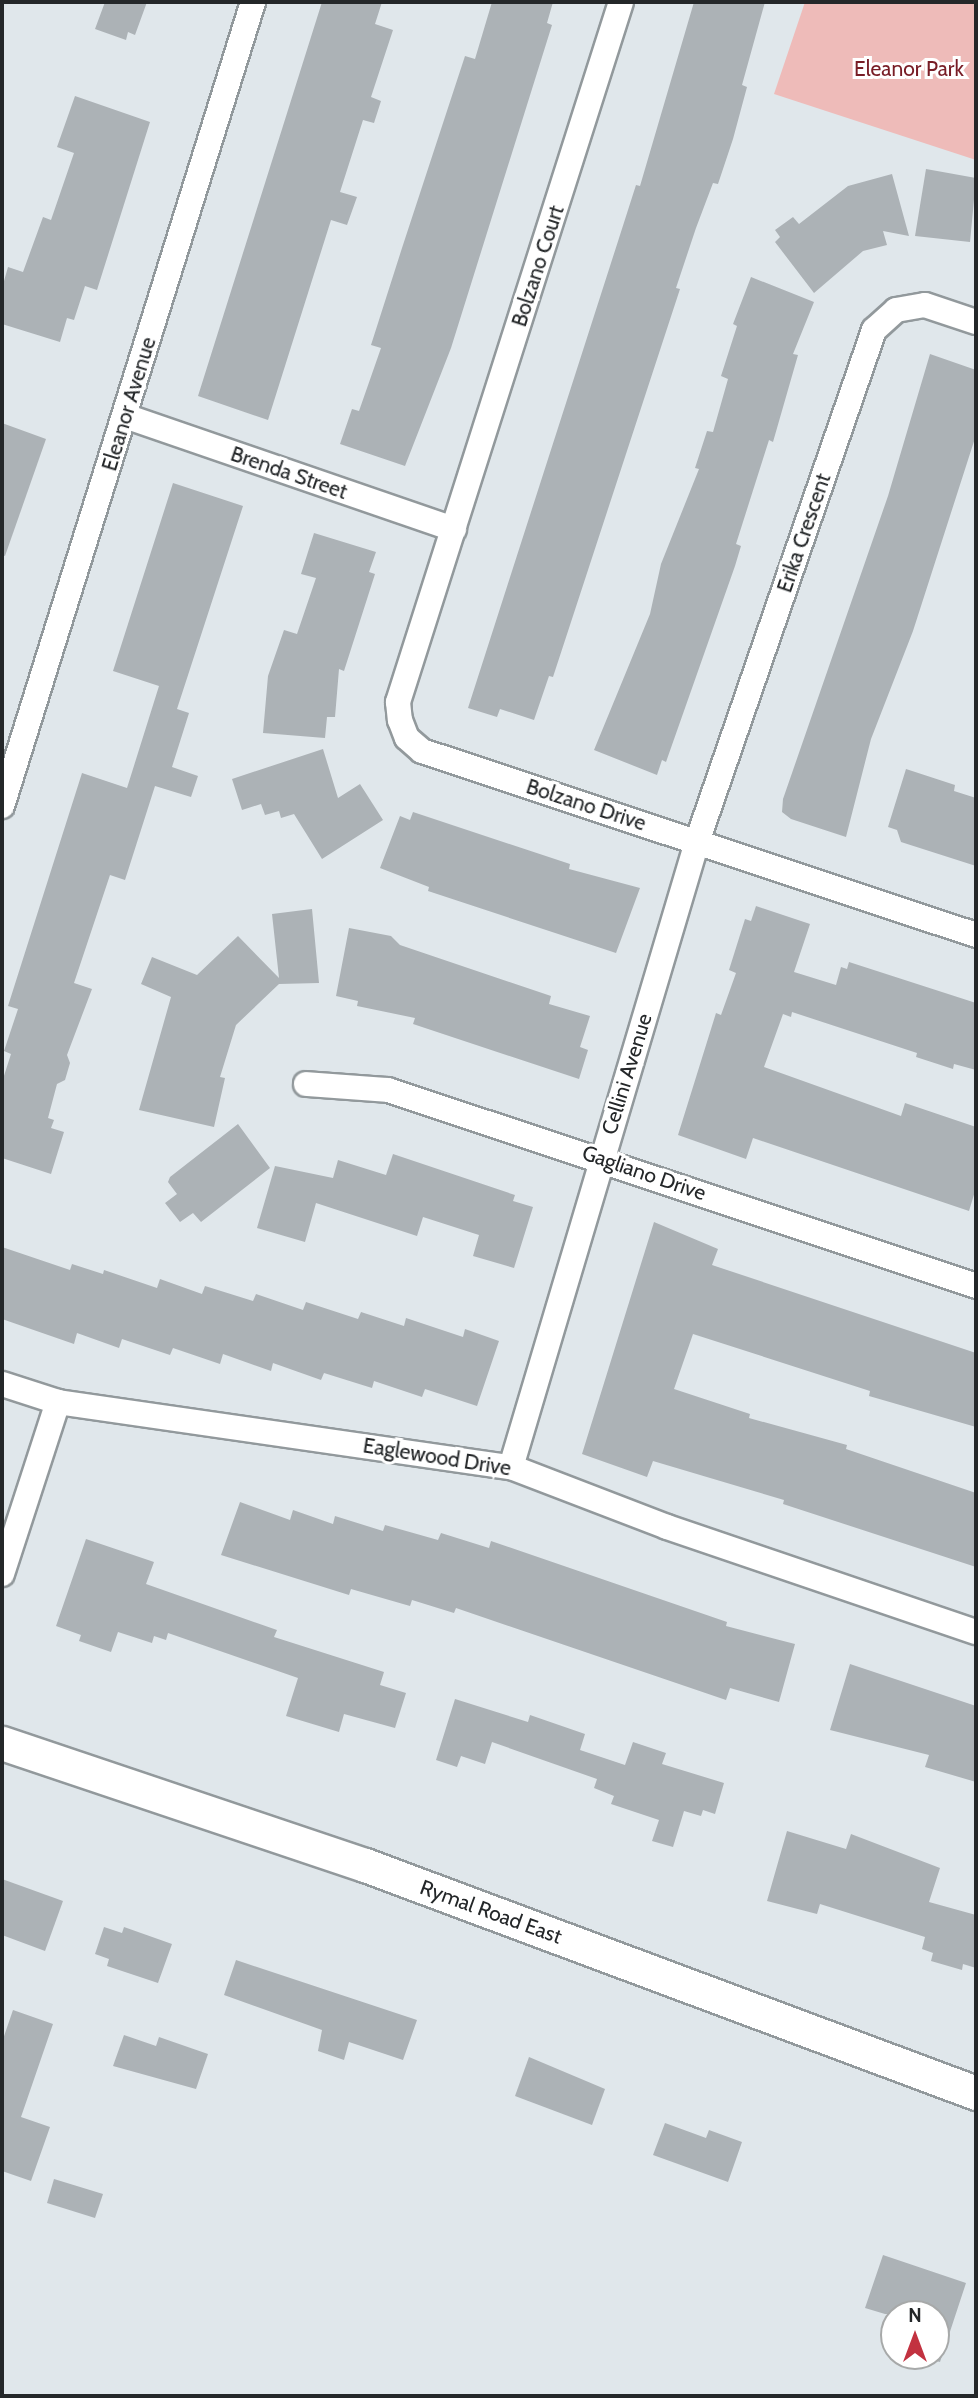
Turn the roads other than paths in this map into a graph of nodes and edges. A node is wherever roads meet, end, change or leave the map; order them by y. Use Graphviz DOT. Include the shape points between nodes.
graph roads {
  1 [pos="253,2"];
  2 [pos="621,2"];
  3 [pos="976,322"];
  4 [pos="125,416"];
  5 [pos="454,529"];
  6 [pos="2,806"];
  7 [pos="697,842"];
  8 [pos="976,935"];
  9 [pos="306,1084"];
  10 [pos="602,1158"];
  11 [pos="976,1286"];
  12 [pos="2,1384"];
  13 [pos="58,1402"];
  14 [pos="511,1467"];
  15 [pos="2,1574"];
  16 [pos="976,1632"];
  17 [pos="2,1743"];
  18 [pos="976,2093"];
  1 -- 4 [label="street, Eleanor Avenue"];
  2 -- 5 [label="street, Bolzano Court"];
  3 -- 7 [label="street, Erika Crescent" via="925,304 896,310 874,330"];
  4 -- 5 [label="street, Brenda Street"];
  4 -- 6 [label="street, Eleanor Avenue"];
  5 -- 7 [label="street, Bolzano Drive" via="398,702 407,738 422,751"];
  7 -- 8 [label="street, Bolzano Drive"];
  7 -- 10 [label="street, Cellini Avenue"];
  9 -- 10 [label="street, Gagliano Drive" via="388,1090"];
  10 -- 11 [label="street, Gagliano Drive"];
  10 -- 14 [label="street, Cellini Avenue"];
  12 -- 13 [label="street, Eaglewood Drive"];
  13 -- 14 [label="street, Eaglewood Drive"];
  13 -- 15 [label="street"];
  14 -- 16 [label="street, Eaglewood Drive" via="667,1527"];
  17 -- 18 [label="main road, Rymal Road East" via="365,1865"];
}
